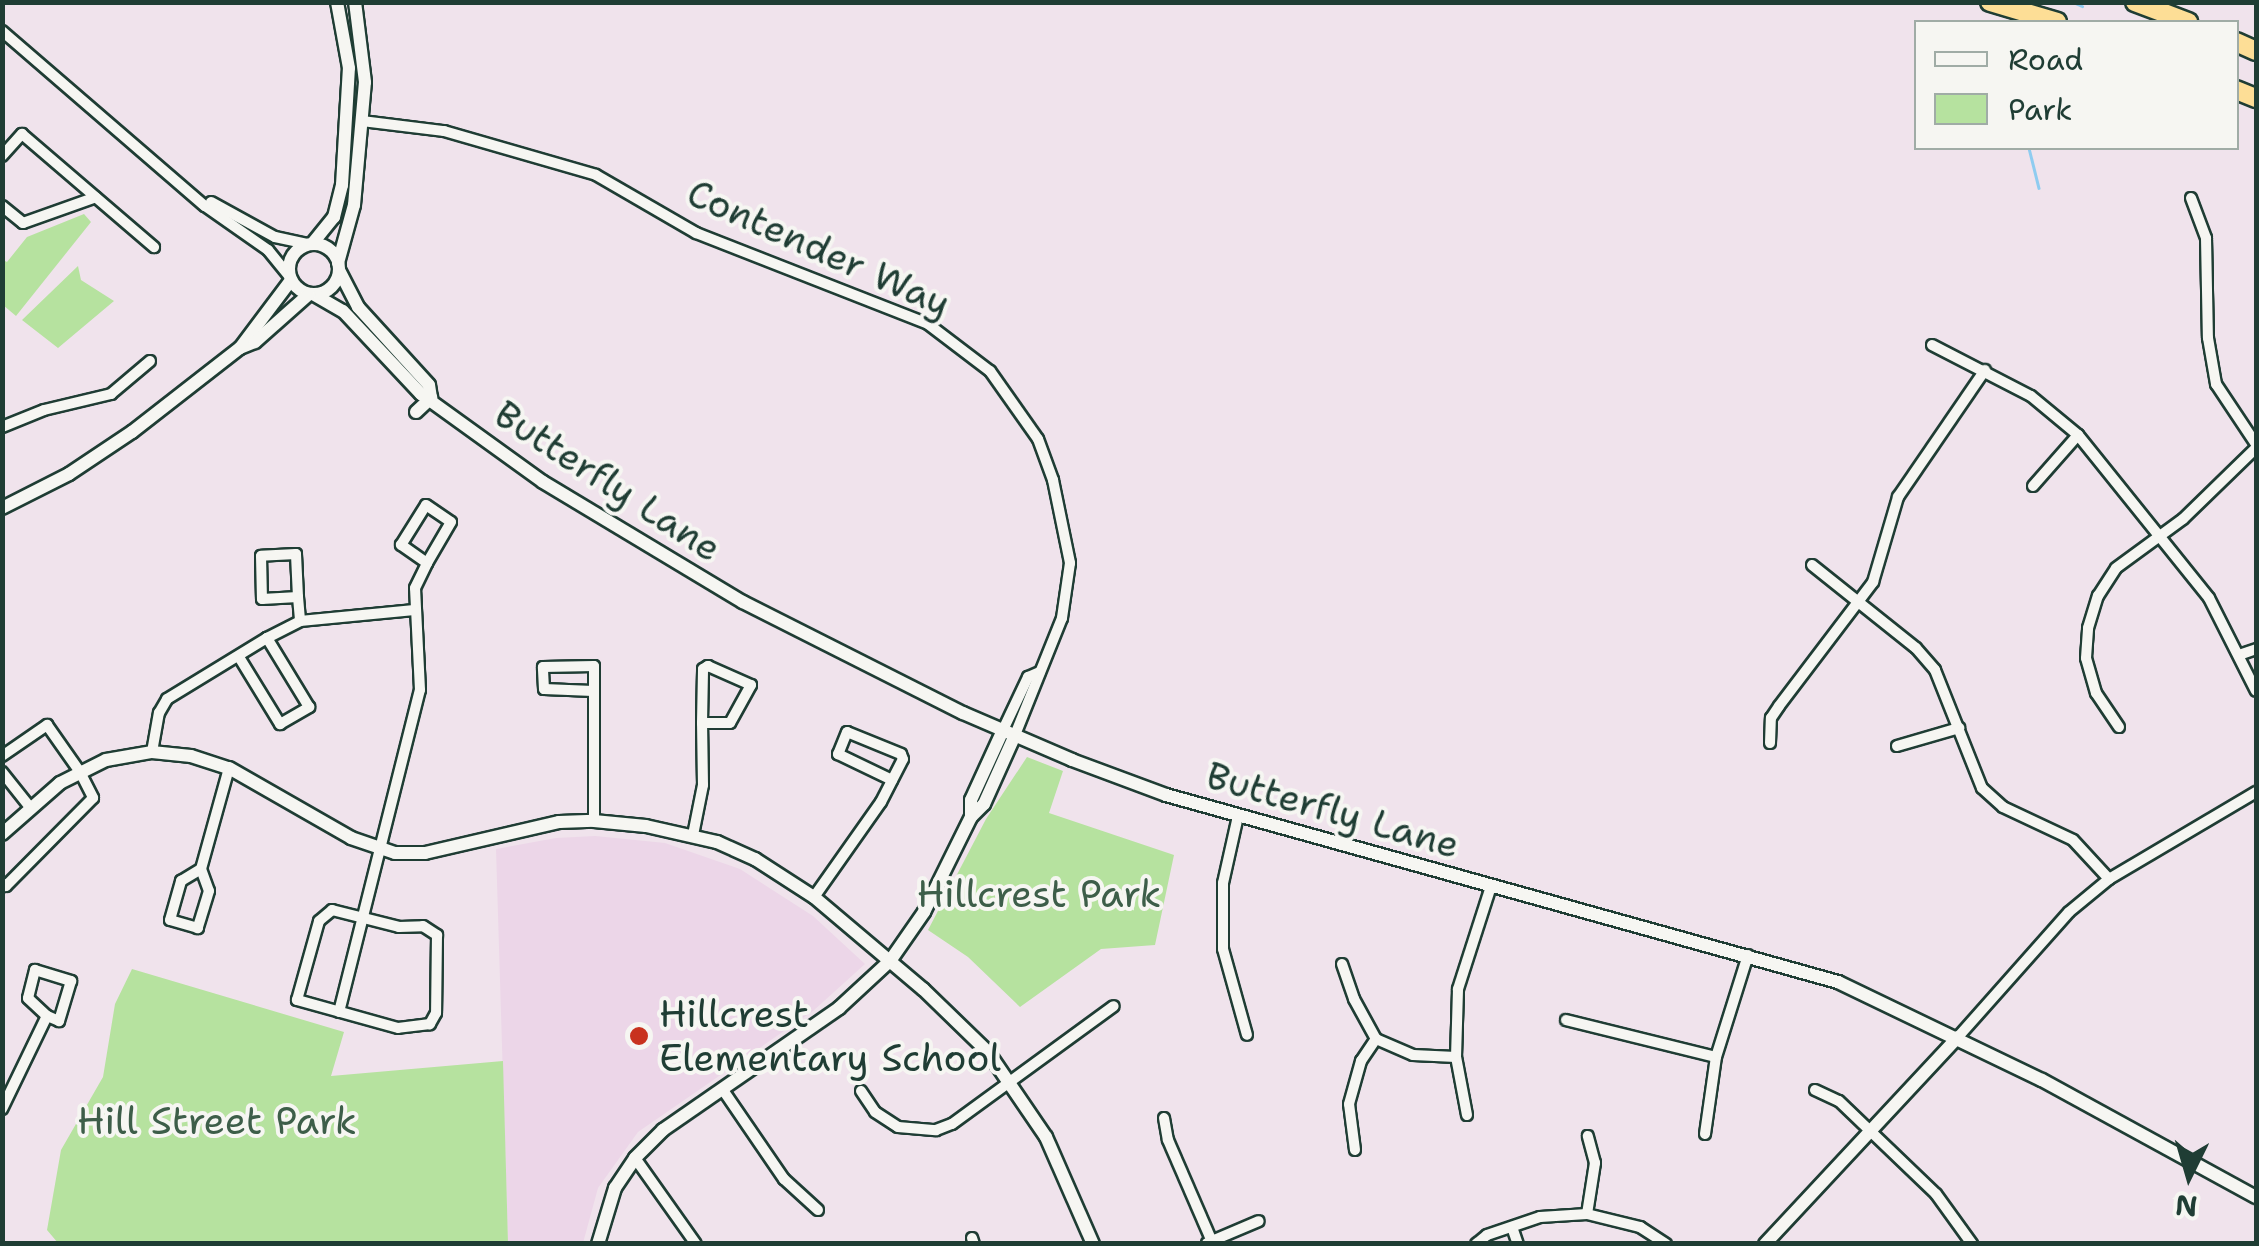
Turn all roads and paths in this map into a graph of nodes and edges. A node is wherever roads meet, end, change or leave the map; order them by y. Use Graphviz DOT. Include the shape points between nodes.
graph roads {
  1 [pos="337,2"];
  2 [pos="355,2"];
  3 [pos="1990,2"];
  4 [pos="2135,2"];
  5 [pos="2050,20"];
  6 [pos="2183,20"];
  7 [pos="2,31"];
  8 [pos="348,88"];
  9 [pos="362,121"];
  10 [pos="2,156"];
  11 [pos="188,189"];
  12 [pos="96,197"];
  13 [pos="2190,198"];
  14 [pos="2,206"];
  15 [pos="310,244"];
  16 [pos="154,247"];
  17 [pos="339,267"];
  18 [pos="290,278"];
  19 [pos="311,294"];
  20 [pos="1932,345"];
  21 [pos="240,348"];
  22 [pos="150,361"];
  23 [pos="1985,370"];
  24 [pos="426,396"];
  25 [pos="2,427"];
  26 [pos="2078,435"];
  27 [pos="2256,446"];
  28 [pos="2033,486"];
  29 [pos="2,508"];
  30 [pos="2157,535"];
  31 [pos="426,563"];
  32 [pos="1812,565"];
  33 [pos="298,596"];
  34 [pos="1859,603"];
  35 [pos="414,610"];
  36 [pos="300,622"];
  37 [pos="267,638"];
  38 [pos="2256,649"];
  39 [pos="2239,656"];
  40 [pos="239,657"];
  41 [pos="593,691"];
  42 [pos="2256,692"];
  43 [pos="702,723"];
  44 [pos="2119,727"];
  45 [pos="1959,728"];
  46 [pos="1009,733"];
  47 [pos="1770,743"];
  48 [pos="1897,746"];
  49 [pos="152,752"];
  50 [pos="2,756"];
  51 [pos="229,768"];
  52 [pos="2,772"];
  53 [pos="80,772"];
  54 [pos="892,780"];
  55 [pos="2256,792"];
  56 [pos="28,806"];
  57 [pos="1238,816"];
  58 [pos="594,821"];
  59 [pos="2,834"];
  60 [pos="693,835"];
  61 [pos="382,850"];
  62 [pos="201,869"];
  63 [pos="2108,879"];
  64 [pos="2,883"];
  65 [pos="1491,886"];
  66 [pos="814,897"];
  67 [pos="362,918"];
  68 [pos="1748,955"];
  69 [pos="890,961"];
  70 [pos="1342,964"];
  71 [pos="1114,1006"];
  72 [pos="339,1012"];
  73 [pos="46,1016"];
  74 [pos="1566,1020"];
  75 [pos="1247,1035"];
  76 [pos="1958,1038"];
  77 [pos="1376,1039"];
  78 [pos="1456,1057"];
  79 [pos="1716,1057"];
  80 [pos="1011,1082"];
  81 [pos="723,1090"];
  82 [pos="1815,1090"];
  83 [pos="861,1092"];
  84 [pos="2,1109"];
  85 [pos="1467,1114"];
  86 [pos="1164,1118"];
  87 [pos="1871,1132"];
  88 [pos="1705,1134"];
  89 [pos="1588,1136"];
  90 [pos="1355,1150"];
  91 [pos="635,1158"];
  92 [pos="2256,1197"];
  93 [pos="818,1210"];
  94 [pos="1587,1214"];
  95 [pos="1259,1221"];
  96 [pos="1512,1226"];
  97 [pos="1210,1243"];
  98 [pos="598,1244"];
  99 [pos="696,1244"];
  100 [pos="1093,1244"];
  101 [pos="1476,1244"];
  102 [pos="1518,1244"];
  103 [pos="1666,1244"];
  104 [pos="1765,1244"];
  105 [pos="1972,1244"];
  1 -- 8 [label="street" via="348,44"];
  2 -- 9 [label="street" via="366,61"];
  3 -- 5 [label="highway"];
  4 -- 6 [label="highway"];
  7 -- 11 [label="street"];
  8 -- 9 [label="street" via="353,113"];
  8 -- 15 [label="street" via="340,201"];
  9 -- 17 [label="street" via="354,205"];
  9 -- 46 [label="street, Contender Way" via="444,131 596,175 696,232 913,316 968,351 1012,396 1038,439 1064,523 1069,591"];
  10 -- 12 [label="street" via="22,134"];
  11 -- 15 [label="street" via="275,237"];
  11 -- 18 [label="street" via="268,250"];
  12 -- 14 [label="street" via="23,223"];
  12 -- 16 [label="street"];
  13 -- 27 [label="street" via="2206,238 2216,384"];
  15 -- 17 [label="street" via="331,250"];
  15 -- 18 [label="street" via="294,253"];
  17 -- 19 [label="street" via="328,290"];
  17 -- 24 [label="street, Butterfly Lane" via="358,307 429,385"];
  18 -- 19 [label="street"];
  18 -- 21 [label="street"];
  19 -- 21 [label="street"];
  19 -- 24 [label="street, Butterfly Lane" via="343,311"];
  20 -- 23 [label="street"];
  21 -- 29 [label="street" via="132,432"];
  22 -- 25 [label="street" via="111,394"];
  23 -- 26 [label="street" via="2044,405"];
  23 -- 34 [label="street" via="1898,496 1873,582"];
  24 -- 46 [label="street, Butterfly Lane" via="526,472 743,602"];
  26 -- 28 [label="street"];
  26 -- 30 [label="street"];
  27 -- 30 [label="street" via="2183,519"];
  30 -- 39 [label="street" via="2209,598"];
  30 -- 44 [label="street" via="2106,582 2088,628 2090,677"];
  31 -- 31 [label="street" via="401,546 426,505 451,522"];
  31 -- 35 [label="street"];
  32 -- 34 [label="street"];
  33 -- 33 [label="street" via="296,554 260,556 262,600"];
  33 -- 36 [label="street"];
  34 -- 45 [label="street" via="1935,670"];
  34 -- 47 [label="street" via="1771,718"];
  35 -- 36 [label="street"];
  35 -- 61 [label="street" via="420,690"];
  36 -- 37 [label="street"];
  37 -- 40 [label="street"];
  37 -- 40 [label="street" via="309,708 280,724"];
  38 -- 39 [label="street"];
  39 -- 42 [label="street"];
  40 -- 49 [label="street" via="167,699"];
  41 -- 41 [label="street" via="544,689 543,667 594,666"];
  41 -- 58 [label="street"];
  43 -- 43 [label="street" via="733,721 751,690 749,680 706,666"];
  43 -- 60 [label="street" via="703,786"];
  45 -- 48 [label="street"];
  45 -- 63 [label="street" via="1993,799 2074,840"];
  46 -- 57 [label="street, Butterfly Lane" via="1101,772"];
  46 -- 69 [label="street" via="984,804"];
  49 -- 51 [label="street"];
  49 -- 53 [label="street"];
  50 -- 53 [label="street" via="47,725"];
  51 -- 61 [label="street"];
  51 -- 62 [label="street"];
  52 -- 56 [label="street"];
  53 -- 56 [label="street"];
  53 -- 64 [label="street" via="93,798"];
  54 -- 54 [label="street" via="901,754 847,732 840,756"];
  54 -- 66 [label="street"];
  55 -- 63 [label="street"];
  56 -- 59 [label="street"];
  57 -- 65 [label="street, Butterfly Lane"];
  57 -- 75 [label="street" via="1223,883 1224,949"];
  58 -- 60 [label="street"];
  58 -- 61 [label="street" via="559,822 425,853"];
  60 -- 66 [label="street" via="755,859"];
  61 -- 67 [label="street"];
  62 -- 62 [label="street" via="181,881 170,920 198,928 209,892"];
  63 -- 76 [label="street" via="2068,912"];
  65 -- 68 [label="street, Butterfly Lane"];
  65 -- 78 [label="street" via="1458,988"];
  66 -- 69 [label="street"];
  67 -- 72 [label="street"];
  67 -- 72 [label="street" via="324,914 297,1000"];
  67 -- 72 [label="street" via="423,926 437,935 436,1013 430,1024 409,1028"];
  68 -- 76 [label="street, Butterfly Lane" via="1838,982"];
  68 -- 79 [label="street"];
  69 -- 80 [label="street"];
  69 -- 81 [label="street" via="839,1008"];
  70 -- 77 [label="street"];
  71 -- 80 [label="street"];
  73 -- 73 [label="street" via="60,1021 71,981 36,970 28,998"];
  73 -- 84 [label="street"];
  74 -- 79 [label="street"];
  76 -- 87 [label="street"];
  76 -- 92 [label="street, Butterfly Lane"];
  77 -- 78 [label="street" via="1412,1055"];
  77 -- 90 [label="street" via="1361,1061 1349,1104"];
  78 -- 85 [label="street"];
  79 -- 88 [label="street"];
  80 -- 83 [label="street" via="952,1124 920,1132 884,1120"];
  80 -- 100 [label="street" via="1046,1137"];
  81 -- 91 [label="street" via="663,1130"];
  81 -- 93 [label="street" via="784,1179"];
  82 -- 87 [label="street" via="1839,1101"];
  86 -- 97 [label="street"];
  87 -- 104 [label="street"];
  87 -- 105 [label="street" via="1936,1194"];
  89 -- 94 [label="street" via="1595,1163"];
  91 -- 98 [label="street" via="615,1188"];
  91 -- 99 [label="street"];
  94 -- 96 [label="street"];
  94 -- 103 [label="street" via="1640,1226"];
  95 -- 97 [label="street"];
  96 -- 101 [label="street"];
  96 -- 102 [label="street"];
}
